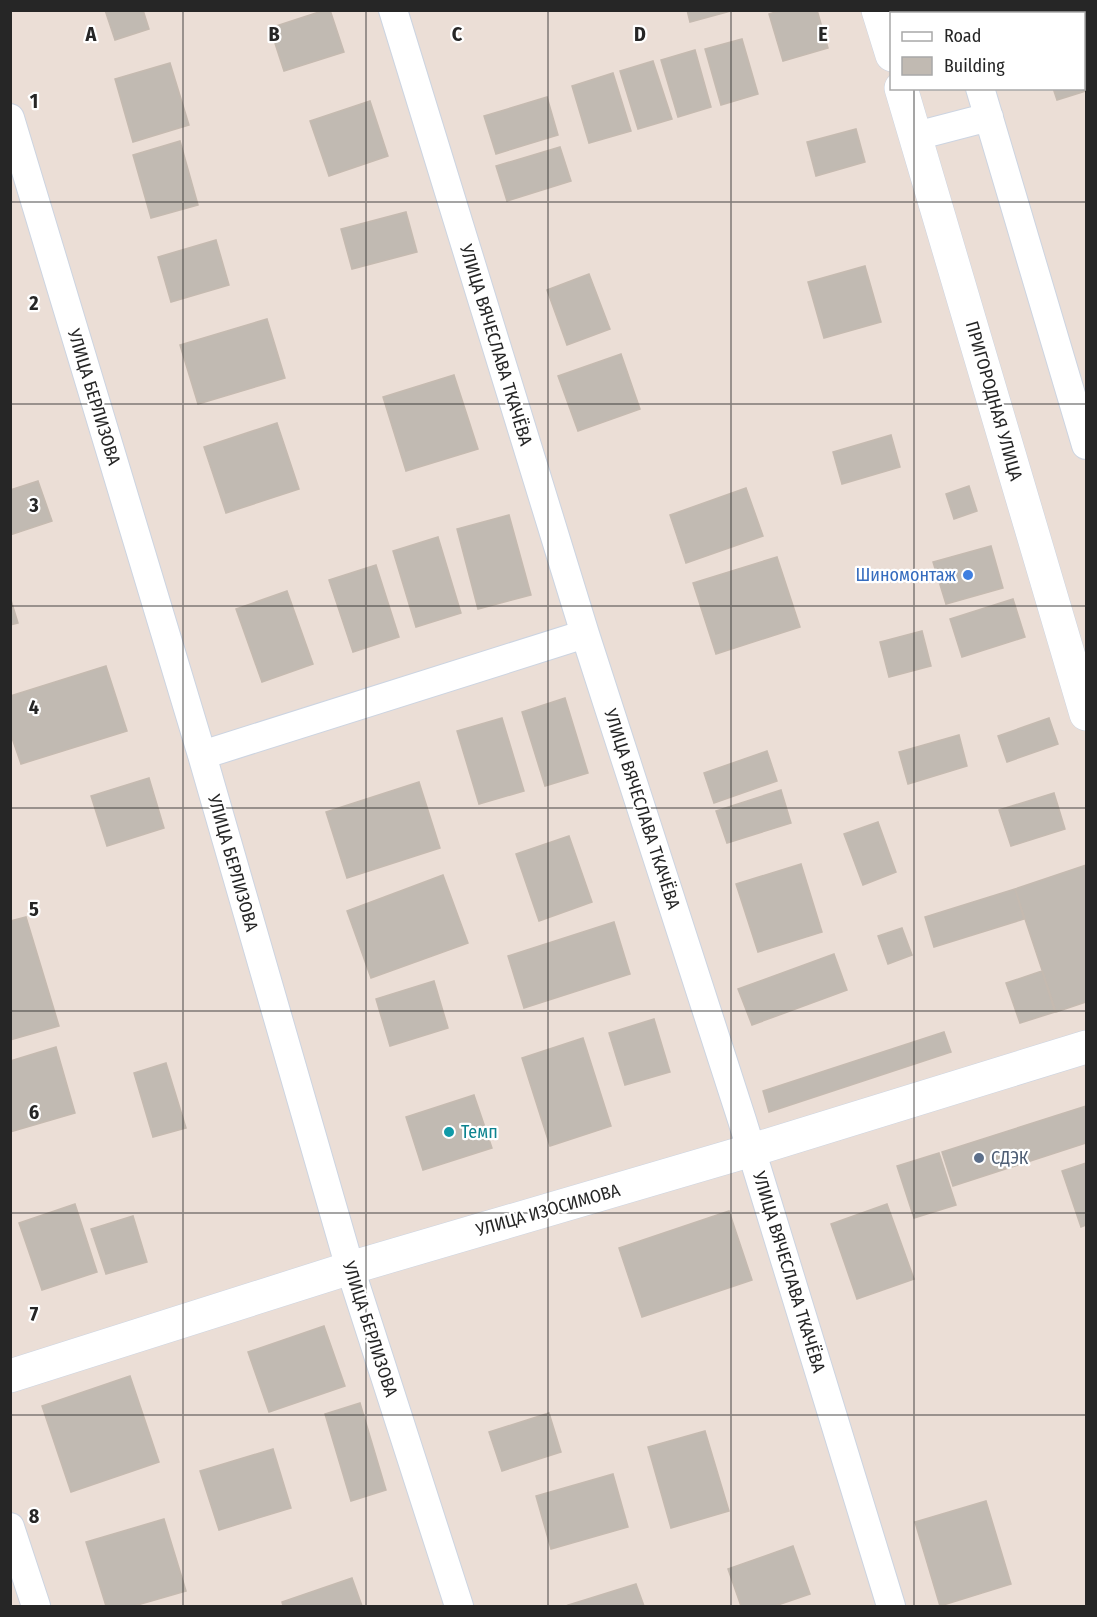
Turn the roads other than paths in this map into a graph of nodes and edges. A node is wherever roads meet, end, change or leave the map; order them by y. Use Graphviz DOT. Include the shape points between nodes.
graph roads {
  1 [pos="393,10"];
  2 [pos="878,10"];
  3 [pos="890,52"];
  4 [pos="902,90"];
  5 [pos="981,90"];
  6 [pos="988,117"];
  7 [pos="10,118"];
  8 [pos="915,136"];
  9 [pos="1086,445"];
  10 [pos="585,634"];
  11 [pos="1086,714"];
  12 [pos="202,755"];
  13 [pos="1086,1047"];
  14 [pos="752,1150"];
  15 [pos="350,1268"];
  16 [pos="10,1376"];
  17 [pos="10,1527"];
  18 [pos="36,1606"];
  19 [pos="459,1606"];
  20 [pos="891,1606"];
  1 -- 10 [label="street, УЛИЦА ВЯЧЕСЛАВА ТКАЧЁВА"];
  2 -- 3 [label="street"];
  4 -- 8 [label="street, ПРИГОРОДНАЯ УЛИЦА"];
  5 -- 6 [label="street"];
  6 -- 8 [label="street"];
  6 -- 9 [label="street"];
  7 -- 12 [label="street, УЛИЦА БЕРЛИЗОВА"];
  8 -- 11 [label="street, ПРИГОРОДНАЯ УЛИЦА"];
  10 -- 12 [label="street"];
  10 -- 14 [label="street, УЛИЦА ВЯЧЕСЛАВА ТКАЧЁВА"];
  12 -- 15 [label="street, УЛИЦА БЕРЛИЗОВА"];
  13 -- 14 [label="street, УЛИЦА ИЗОСИМОВА"];
  14 -- 15 [label="street, УЛИЦА ИЗОСИМОВА"];
  14 -- 20 [label="street, УЛИЦА ВЯЧЕСЛАВА ТКАЧЁВА"];
  15 -- 16 [label="street, УЛИЦА ИЗОСИМОВА"];
  15 -- 19 [label="street, УЛИЦА БЕРЛИЗОВА"];
  17 -- 18 [label="street"];
}
